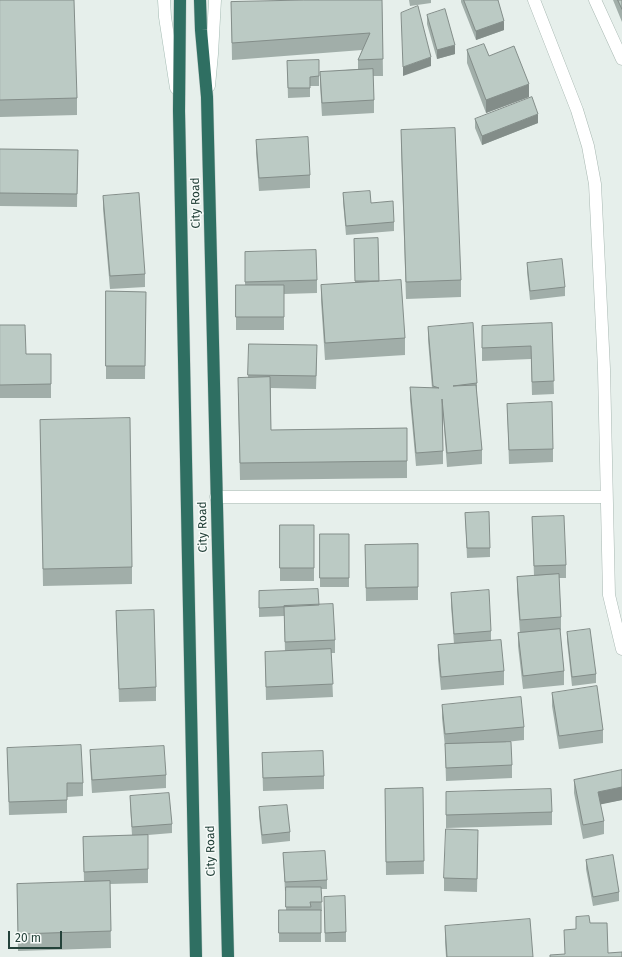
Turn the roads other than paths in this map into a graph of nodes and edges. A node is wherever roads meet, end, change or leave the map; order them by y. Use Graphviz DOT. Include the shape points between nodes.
graph roads {
  1 [pos="164,0"];
  2 [pos="180,0"];
  3 [pos="200,0"];
  4 [pos="215,0"];
  5 [pos="534,0"];
  6 [pos="595,0"];
  7 [pos="622,59"];
  8 [pos="207,97"];
  9 [pos="179,111"];
  10 [pos="216,497"];
  11 [pos="606,497"];
  12 [pos="622,649"];
  13 [pos="196,957"];
  14 [pos="228,957"];
  1 -- 9 [label="street, City Road"];
  2 -- 9 [label="highway, City Road"];
  3 -- 8 [label="highway, City Road"];
  4 -- 8 [label="street, City Road"];
  5 -- 11 [label="street" via="588,146 595,184 604,369"];
  6 -- 7 [label="street"];
  8 -- 10 [label="highway, City Road"];
  9 -- 13 [label="highway, City Road"];
  10 -- 11 [label="street"];
  10 -- 14 [label="highway, City Road"];
  11 -- 12 [label="street" via="609,595"];
}
